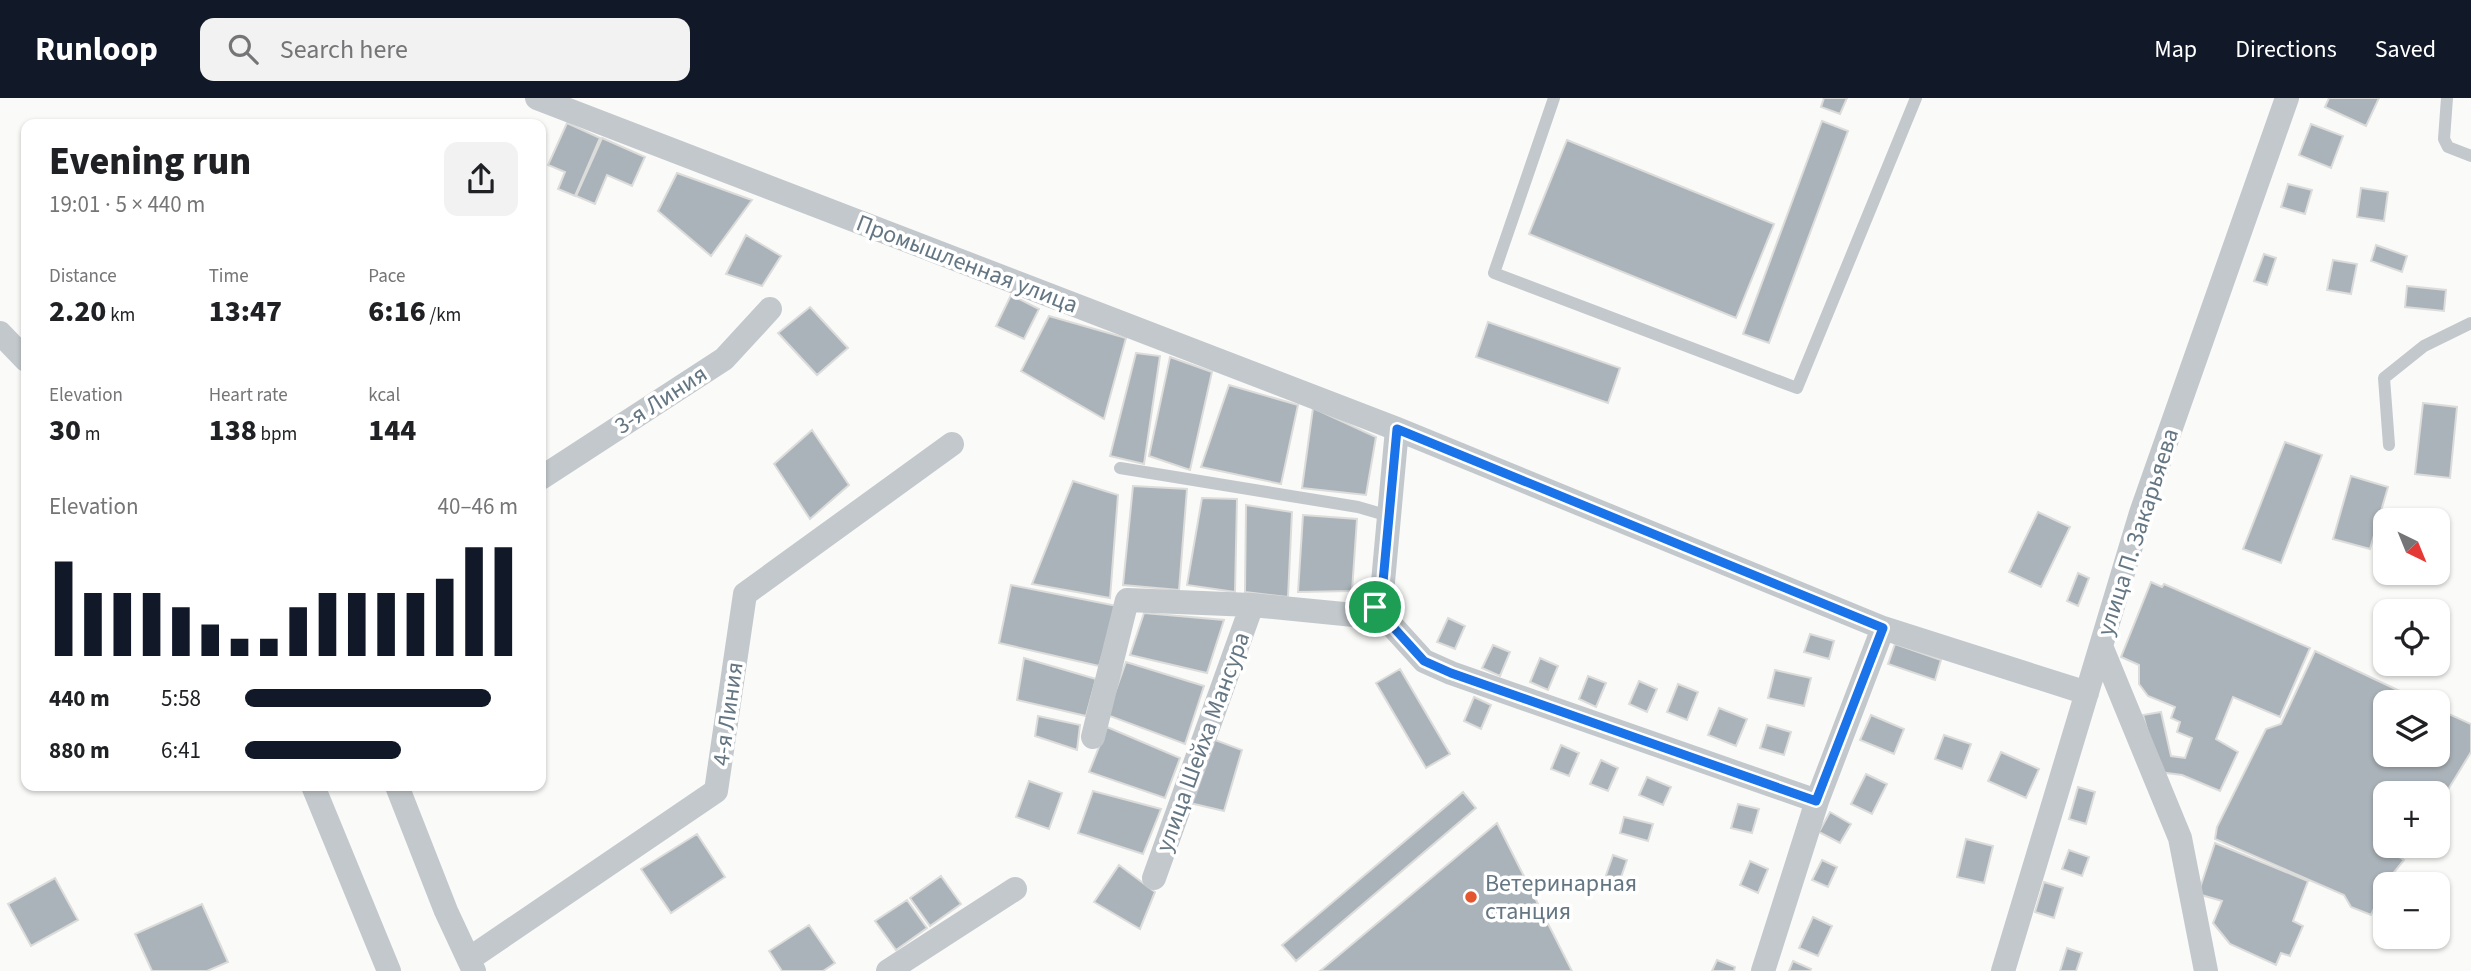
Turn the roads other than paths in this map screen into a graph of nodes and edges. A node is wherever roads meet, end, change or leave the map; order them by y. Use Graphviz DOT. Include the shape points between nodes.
graph roads {
  1 [pos="537,98"];
  2 [pos="1554,98"];
  3 [pos="1916,98"];
  4 [pos="2287,98"];
  5 [pos="2447,98"];
  6 [pos="2471,156"];
  7 [pos="770,309"];
  8 [pos="2471,323"];
  9 [pos="0,333"];
  10 [pos="21,355"];
  11 [pos="1397,429"];
  12 [pos="952,444"];
  13 [pos="2389,445"];
  14 [pos="1120,468"];
  15 [pos="546,475"];
  16 [pos="1389,516"];
  17 [pos="1252,605"];
  18 [pos="1375,607"];
  19 [pos="1883,628"];
  20 [pos="2101,646"];
  21 [pos="2087,693"];
  22 [pos="1093,737"];
  23 [pos="315,791"];
  24 [pos="399,791"];
  25 [pos="1816,801"];
  26 [pos="1153,878"];
  27 [pos="1016,889"];
  28 [pos="471,965"];
  29 [pos="389,971"];
  30 [pos="888,971"];
  31 [pos="1763,971"];
  32 [pos="2003,971"];
  33 [pos="2206,971"];
  1 -- 11 [label="street, Промышленная улица"];
  2 -- 3 [label="lane" via="1494,272 1797,388"];
  4 -- 20 [label="street, улица П. Закарьяева" via="2141,513"];
  5 -- 6 [label="lane" via="2444,139 2448,147"];
  7 -- 15 [label="street, 3-я Линия" via="724,359"];
  8 -- 13 [label="lane" via="2424,346 2384,378"];
  9 -- 10 [label="street"];
  11 -- 16 [label="street"];
  11 -- 19 [label="street, Промышленная улица"];
  12 -- 28 [label="street, 4-я Линия" via="746,594 716,791"];
  14 -- 16 [label="lane" via="1359,507"];
  16 -- 18 [label="street" via="1382,593"];
  17 -- 18 [label="street, улица Шейха Мансура" via="1354,615"];
  17 -- 22 [label="street, улица Шейха Мансура" via="1127,600"];
  17 -- 26 [label="street, улица Шейха Мансура"];
  18 -- 25 [label="street" via="1424,661 1451,673"];
  19 -- 21 [label="street, Промышленная улица"];
  19 -- 25 [label="street"];
  20 -- 21 [label="street, улица П. Закарьяева"];
  20 -- 33 [label="street" via="2180,838"];
  21 -- 32 [label="street, улица П. Закарьяева"];
  23 -- 29 [label="street"];
  24 -- 28 [label="street"];
  25 -- 31 [label="street"];
  27 -- 30 [label="street"];
}
